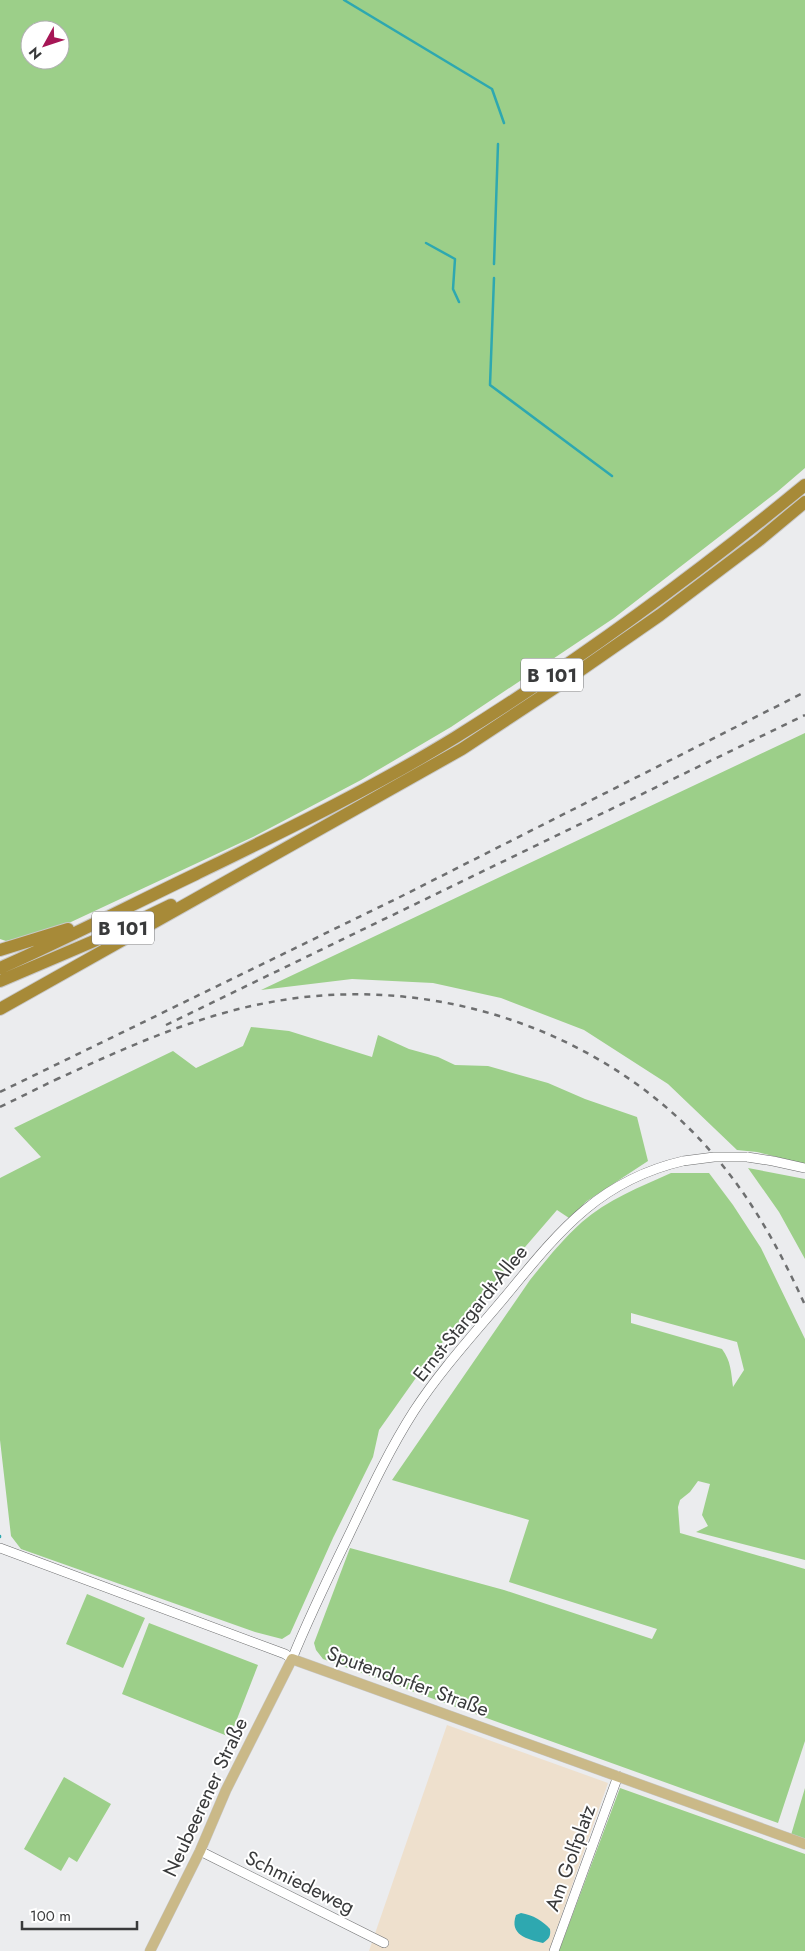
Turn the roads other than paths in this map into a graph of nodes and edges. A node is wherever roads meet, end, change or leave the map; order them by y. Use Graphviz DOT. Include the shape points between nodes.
graph roads {
  1 [pos="805,485"];
  2 [pos="805,502"];
  3 [pos="243,871"];
  4 [pos="113,914"];
  5 [pos="0,950"];
  6 [pos="0,968"];
  7 [pos="0,981"];
  8 [pos="0,1009"];
  9 [pos="803,1168"];
  10 [pos="0,1548"];
  11 [pos="292,1659"];
  12 [pos="618,1776"];
  13 [pos="805,1844"];
  14 [pos="200,1851"];
  15 [pos="384,1943"];
  16 [pos="150,1951"];
  17 [pos="554,1951"];
  1 -- 4 [label="highway, B 101" via="645,610 455,738 278,834"];
  2 -- 3 [label="highway, B 101" via="710,578 562,683 462,748"];
  3 -- 7 [label="highway, B 101" via="115,932"];
  3 -- 8 [label="highway"];
  4 -- 5 [label="highway"];
  4 -- 6 [label="highway, B 101"];
  9 -- 11 [label="street, Ernst-Stargardt-Allee, bridge" via="747,1157 683,1161 624,1183 574,1217 450,1362 415,1409 391,1450 311,1613"];
  10 -- 11 [label="street, Sputendorfer Straße"];
  11 -- 12 [label="main road, Sputendorfer Straße"];
  11 -- 14 [label="main road, Neubeerener Straße" via="226,1790"];
  12 -- 13 [label="main road, Sputendorfer Straße"];
  12 -- 17 [label="street, Am Golfplatz"];
  14 -- 15 [label="street, Schmiedeweg"];
  14 -- 16 [label="main road, Neubeerener Straße"];
}
